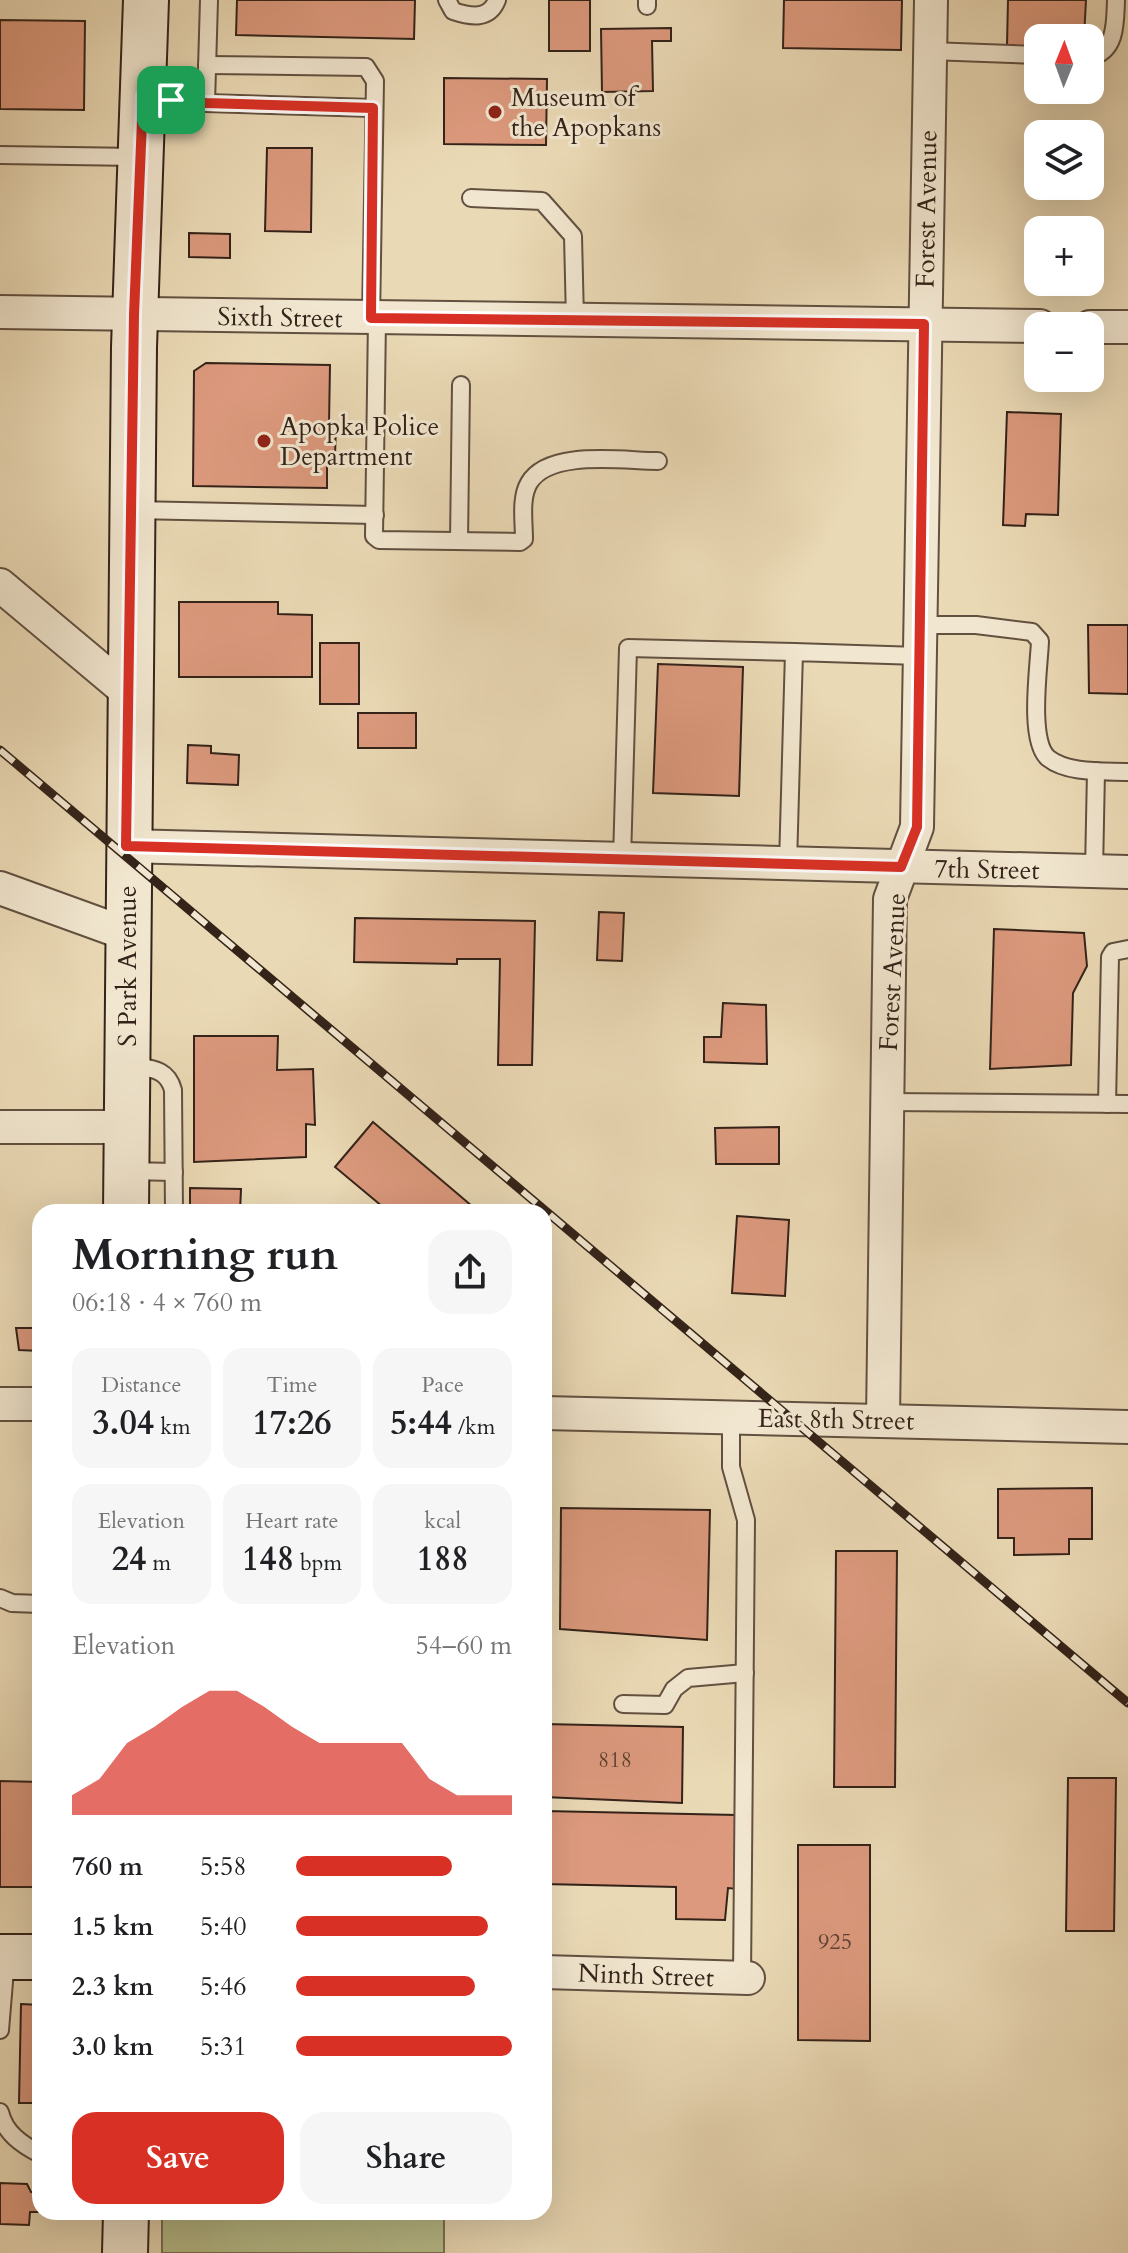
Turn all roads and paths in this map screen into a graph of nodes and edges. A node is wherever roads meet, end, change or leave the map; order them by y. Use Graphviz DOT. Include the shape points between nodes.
graph roads {
  1 [pos="146,0"];
  2 [pos="209,0"];
  3 [pos="447,0"];
  4 [pos="497,0"];
  5 [pos="931,0"];
  6 [pos="1116,0"];
  7 [pos="930,51"];
  8 [pos="1104,51"];
  9 [pos="1024,54"];
  10 [pos="207,65"];
  11 [pos="143,96"];
  12 [pos="206,103"];
  13 [pos="373,108"];
  14 [pos="0,155"];
  15 [pos="140,157"];
  16 [pos="471,198"];
  17 [pos="0,312"];
  18 [pos="134,315"];
  19 [pos="374,318"];
  20 [pos="575,320"];
  21 [pos="924,324"];
  22 [pos="1024,326"];
  23 [pos="1104,327"];
  24 [pos="1128,327"];
  25 [pos="461,385"];
  26 [pos="658,461"];
  27 [pos="132,510"];
  28 [pos="375,515"];
  29 [pos="459,541"];
  30 [pos="0,585"];
  31 [pos="920,640"];
  32 [pos="794,652"];
  33 [pos="130,694"];
  34 [pos="1096,771"];
  35 [pos="1128,772"];
  36 [pos="126,846"];
  37 [pos="622,860"];
  38 [pos="788,864"];
  39 [pos="901,867"];
  40 [pos="1094,871"];
  41 [pos="1128,872"];
  42 [pos="0,888"];
  43 [pos="127,934"];
  44 [pos="1128,949"];
  45 [pos="126,1065"];
  46 [pos="887,1102"];
  47 [pos="1107,1104"];
  48 [pos="1128,1104"];
  49 [pos="0,1127"];
  50 [pos="127,1127"];
  51 [pos="174,1172"];
  52 [pos="126,1192"];
  53 [pos="174,1204"];
  54 [pos="0,1404"];
  55 [pos="32,1404"];
  56 [pos="552,1413"];
  57 [pos="731,1416"];
  58 [pos="883,1420"];
  59 [pos="1128,1427"];
  60 [pos="0,1598"];
  61 [pos="32,1604"];
  62 [pos="745,1673"];
  63 [pos="623,1704"];
  64 [pos="15,1957"];
  65 [pos="552,1972"];
  66 [pos="745,1978"];
  67 [pos="0,2030"];
  68 [pos="0,2112"];
  69 [pos="32,2150"];
  70 [pos="126,2220"];
  71 [pos="125,2253"];
  1 -- 11 [label="main road, S Park Avenue"];
  2 -- 10 [label="lane"];
  3 -- 4 [label="lane" via="453,11 483,16"];
  5 -- 7 [label="street, Forest Avenue"];
  6 -- 8 [label="lane" via="1112,40"];
  7 -- 9 [label="lane"];
  7 -- 21 [label="street, Forest Avenue"];
  10 -- 12 [label="lane"];
  10 -- 13 [label="lane" via="366,67 375,81"];
  11 -- 12 [label="lane"];
  11 -- 15 [label="main road, S Park Avenue"];
  12 -- 13 [label="lane"];
  13 -- 19 [label="lane"];
  14 -- 15 [label="lane"];
  15 -- 18 [label="main road, S Park Avenue"];
  16 -- 20 [label="lane" via="542,201 559,216 573,236"];
  17 -- 18 [label="street, Sixth Street"];
  18 -- 19 [label="street, Sixth Street"];
  18 -- 27 [label="main road, S Park Avenue"];
  19 -- 20 [label="street, Sixth Street"];
  19 -- 28 [label="lane"];
  20 -- 21 [label="street, Sixth Street"];
  21 -- 22 [label="street, Sixth Street"];
  21 -- 31 [label="street, Forest Avenue"];
  23 -- 24 [label="street"];
  25 -- 29 [label="lane"];
  26 -- 29 [label="lane" via="562,460 529,483 520,542"];
  27 -- 28 [label="lane"];
  27 -- 33 [label="main road, S Park Avenue"];
  28 -- 29 [label="lane" via="374,536 379,540"];
  30 -- 33 [label="street"];
  31 -- 32 [label="lane"];
  31 -- 34 [label="lane" via="976,625 1032,632 1040,641 1037,734 1047,757 1063,766"];
  31 -- 39 [label="street, Forest Avenue" via="917,827"];
  32 -- 37 [label="lane" via="628,648"];
  32 -- 38 [label="lane"];
  33 -- 36 [label="main road, S Park Avenue"];
  34 -- 35 [label="lane"];
  34 -- 40 [label="lane"];
  36 -- 37 [label="street, 7th Street"];
  36 -- 43 [label="main road, S Park Avenue"];
  37 -- 38 [label="street, 7th Street"];
  38 -- 39 [label="street, 7th Street"];
  39 -- 40 [label="street, 7th Street"];
  39 -- 46 [label="street, Forest Avenue" via="890,899"];
  40 -- 41 [label="street, 7th Street"];
  42 -- 43 [label="street"];
  43 -- 45 [label="main road, S Park Avenue"];
  44 -- 47 [label="lane" via="1110,957"];
  45 -- 50 [label="main road, S Park Avenue"];
  45 -- 51 [label="lane" via="161,1070 170,1077"];
  46 -- 47 [label="lane"];
  46 -- 58 [label="street, Forest Avenue"];
  47 -- 48 [label="lane"];
  49 -- 50 [label="street"];
  50 -- 52 [label="main road, S Park Avenue"];
  51 -- 52 [label="lane"];
  51 -- 53 [label="lane"];
  54 -- 55 [label="street"];
  56 -- 57 [label="street, East 8th Street"];
  57 -- 58 [label="street, East 8th Street"];
  57 -- 62 [label="lane" via="731,1467 746,1520"];
  58 -- 59 [label="street, East 8th Street"];
  60 -- 61 [label="lane"];
  62 -- 63 [label="lane" via="688,1678 665,1705"];
  62 -- 66 [label="lane"];
  64 -- 67 [label="lane"];
  65 -- 66 [label="street, Ninth Street"];
  68 -- 69 [label="lane" via="3,2125"];
  70 -- 71 [label="main road"];
}
